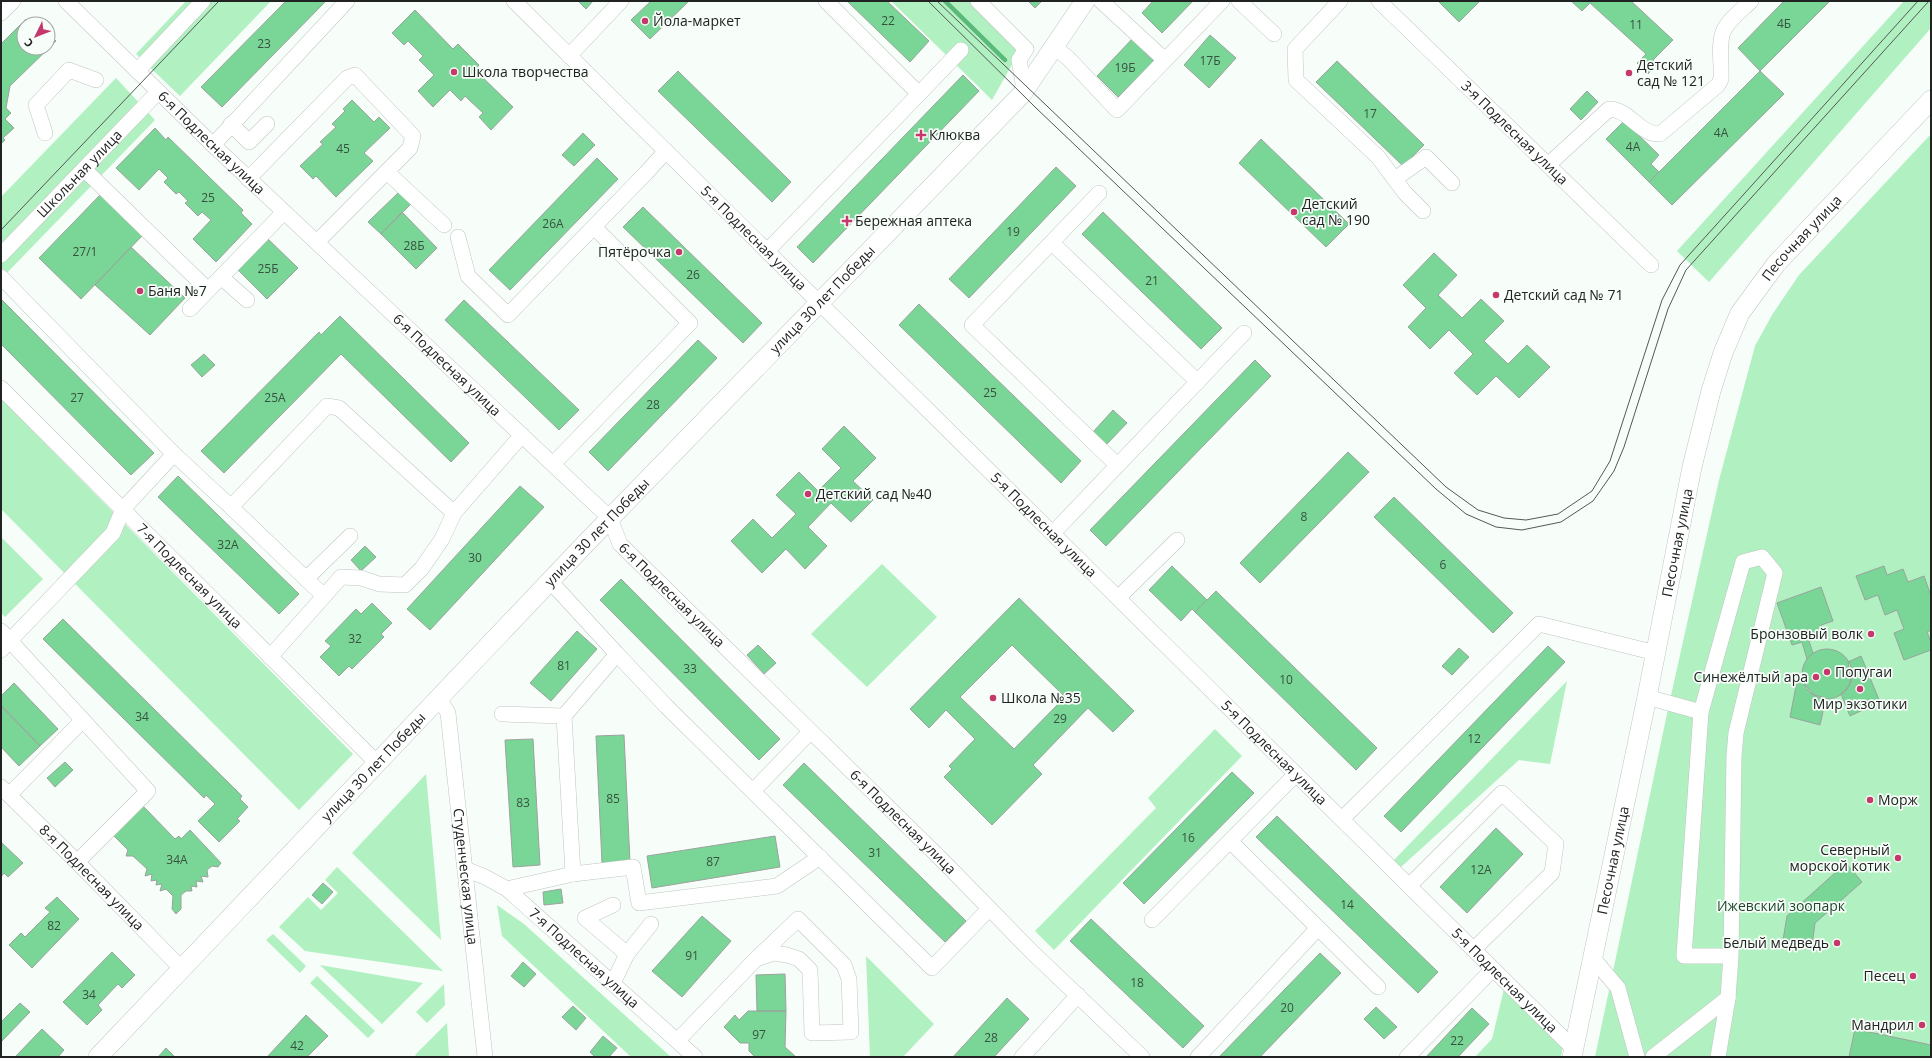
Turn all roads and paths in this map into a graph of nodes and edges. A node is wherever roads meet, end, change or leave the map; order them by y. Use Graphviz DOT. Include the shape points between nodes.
graph roads {
  1 [pos="13,1"];
  2 [pos="66,1"];
  3 [pos="203,1"];
  4 [pos="346,1"];
  5 [pos="514,1"];
  6 [pos="621,1"];
  7 [pos="826,1"];
  8 [pos="978,1"];
  9 [pos="1085,1"];
  10 [pos="1101,1"];
  11 [pos="1222,1"];
  12 [pos="1239,1"];
  13 [pos="1340,1"];
  14 [pos="1379,1"];
  15 [pos="1752,1"];
  16 [pos="1,13"];
  17 [pos="1274,34"];
  18 [pos="1054,47"];
  19 [pos="961,50"];
  20 [pos="569,56"];
  21 [pos="1165,60"];
  22 [pos="137,71"];
  23 [pos="96,80"];
  24 [pos="158,92"];
  25 [pos="919,94"];
  26 [pos="1022,94"];
  27 [pos="1931,100"];
  28 [pos="231,124"];
  29 [pos="267,124"];
  30 [pos="45,133"];
  31 [pos="212,145"];
  32 [pos="666,151"];
  33 [pos="1548,165"];
  34 [pos="84,169"];
  35 [pos="387,172"];
  36 [pos="248,179"];
  37 [pos="1395,179"];
  38 [pos="1452,183"];
  39 [pos="1099,193"];
  40 [pos="1423,211"];
  41 [pos="284,212"];
  42 [pos="444,225"];
  43 [pos="594,227"];
  44 [pos="458,237"];
  45 [pos="317,242"];
  46 [pos="1052,243"];
  47 [pos="767,251"];
  48 [pos="1,255"];
  49 [pos="1651,265"];
  50 [pos="1,276"];
  51 [pos="221,277"];
  52 [pos="208,290"];
  53 [pos="247,300"];
  54 [pos="819,302"];
  55 [pos="190,309"];
  56 [pos="1244,333"];
  57 [pos="1198,382"];
  58 [pos="1,388"];
  59 [pos="522,435"];
  60 [pos="174,454"];
  61 [pos="553,464"];
  62 [pos="1117,465"];
  63 [pos="231,507"];
  64 [pos="124,509"];
  65 [pos="454,513"];
  66 [pos="610,518"];
  67 [pos="1053,533"];
  68 [pos="350,536"];
  69 [pos="1177,540"];
  70 [pos="306,579"];
  71 [pos="550,581"];
  72 [pos="324,596"];
  73 [pos="1118,598"];
  74 [pos="4,641"];
  75 [pos="1656,653"];
  76 [pos="617,654"];
  77 [pos="270,657"];
  78 [pos="1647,696"];
  79 [pos="439,698"];
  80 [pos="1701,712"];
  81 [pos="502,714"];
  82 [pos="564,716"];
  83 [pos="83,720"];
  84 [pos="810,732"];
  85 [pos="377,764"];
  86 [pos="1296,774"];
  87 [pos="5,791"];
  88 [pos="753,791"];
  89 [pos="1342,819"];
  90 [pos="1230,841"];
  91 [pos="820,857"];
  92 [pos="78,862"];
  93 [pos="465,869"];
  94 [pos="573,874"];
  95 [pos="1409,886"];
  96 [pos="507,889"];
  97 [pos="613,905"];
  98 [pos="988,909"];
  99 [pos="1152,920"];
  100 [pos="651,924"];
  101 [pos="1318,928"];
  102 [pos="1474,949"];
  103 [pos="627,954"];
  104 [pos="1731,956"];
  105 [pos="1592,957"];
  106 [pos="756,959"];
  107 [pos="182,969"];
  108 [pos="1493,969"];
  109 [pos="613,983"];
  110 [pos="1378,987"];
  111 [pos="1078,996"];
  112 [pos="1728,998"];
  113 [pos="678,1040"];
  114 [pos="1573,1052"];
  115 [pos="98,1057"];
  116 [pos="485,1057"];
  117 [pos="695,1057"];
  118 [pos="1022,1057"];
  119 [pos="1142,1057"];
  120 [pos="1198,1057"];
  121 [pos="1407,1057"];
  122 [pos="1637,1057"];
  123 [pos="1653,1057"];
  124 [pos="1718,1057"];
  1 -- 16 [label="street"];
  2 -- 22 [label="street, 6-я Подлесная улица"];
  3 -- 22 [label="street"];
  4 -- 28 [label="street"];
  5 -- 20 [label="street, 5-я Подлесная улица"];
  6 -- 20 [label="street"];
  7 -- 25 [label="street"];
  8 -- 26 [label="street" via="1026,49 1019,60"];
  9 -- 18 [label="main road, улица 30 лет Победы"];
  10 -- 21 [label="street"];
  11 -- 21 [label="street"];
  12 -- 17 [label="street"];
  13 -- 37 [label="street" via="1295,49 1296,80 1378,157"];
  14 -- 33 [label="street, 3-я Подлесная улица"];
  15 -- 33 [label="street" via="1724,30 1721,39 1721,79 1718,85 1660,134 1650,133 1621,112 1609,109"];
  18 -- 21 [label="street" via="1068,58 1117,110"];
  18 -- 26 [label="main road, улица 30 лет Победы"];
  19 -- 25 [label="street"];
  20 -- 32 [label="street, 5-я Подлесная улица"];
  22 -- 24 [label="street, 6-я Подлесная улица"];
  23 -- 30 [label="street" via="69,70 36,105"];
  24 -- 31 [label="street, 6-я Подлесная улица"];
  24 -- 34 [label="street, Школьная улица"];
  25 -- 47 [label="street"];
  26 -- 54 [label="main road, улица 30 лет Победы"];
  27 -- 75 [label="main road, Песочная улица" via="1776,264 1740,314 1723,353 1709,398 1692,467"];
  28 -- 29 [label="street" via="249,142"];
  28 -- 31 [label="street"];
  31 -- 36 [label="street, 6-я Подлесная улица"];
  32 -- 43 [label="street"];
  32 -- 47 [label="street, 5-я Подлесная улица"];
  33 -- 49 [label="street, 3-я Подлесная улица"];
  34 -- 48 [label="street, Школьная улица"];
  34 -- 52 [label="street"];
  35 -- 36 [label="street" via="410,148 413,136 355,75 347,78"];
  35 -- 42 [label="street"];
  35 -- 45 [label="street"];
  36 -- 41 [label="street, 6-я Подлесная улица"];
  37 -- 38 [label="street" via="1426,157"];
  37 -- 40 [label="street"];
  39 -- 46 [label="street"];
  41 -- 45 [label="street, 6-я Подлесная улица"];
  41 -- 51 [label="street"];
  43 -- 44 [label="street" via="508,315 468,276"];
  43 -- 61 [label="street" via="690,323"];
  45 -- 59 [label="street, 6-я Подлесная улица"];
  46 -- 57 [label="street"];
  46 -- 62 [label="street" via="972,325"];
  47 -- 54 [label="street, 5-я Подлесная улица"];
  50 -- 60 [label="street"];
  51 -- 52 [label="street"];
  51 -- 53 [label="street"];
  52 -- 55 [label="street"];
  54 -- 66 [label="main road, улица 30 лет Победы"];
  54 -- 67 [label="street, 5-я Подлесная улица"];
  56 -- 57 [label="street"];
  57 -- 62 [label="street"];
  58 -- 64 [label="street, 7-я Подлесная улица"];
  59 -- 61 [label="street, 6-я Подлесная улица"];
  59 -- 65 [label="street"];
  60 -- 63 [label="street"];
  60 -- 64 [label="street"];
  61 -- 66 [label="street, 6-я Подлесная улица"];
  62 -- 67 [label="street"];
  63 -- 65 [label="street" via="328,406 339,408"];
  63 -- 70 [label="street"];
  64 -- 74 [label="street" via="113,533"];
  64 -- 77 [label="street, 7-я Подлесная улица"];
  65 -- 72 [label="street" via="442,539 422,568 404,585 379,584 361,578 341,577"];
  66 -- 71 [label="main road, улица 30 лет Победы"];
  66 -- 84 [label="street, 6-я Подлесная улица" via="620,544"];
  67 -- 73 [label="street, 5-я Подлесная улица"];
  68 -- 70 [label="street"];
  69 -- 73 [label="street"];
  70 -- 72 [label="street"];
  71 -- 76 [label="street"];
  71 -- 79 [label="main road, улица 30 лет Победы"];
  72 -- 77 [label="street"];
  73 -- 86 [label="street, 5-я Подлесная улица"];
  74 -- 83 [label="street"];
  75 -- 78 [label="main road, Песочная улица"];
  75 -- 89 [label="street" via="1539,624"];
  76 -- 82 [label="street"];
  76 -- 88 [label="street"];
  77 -- 85 [label="street, 7-я Подлесная улица"];
  78 -- 80 [label="street"];
  78 -- 105 [label="main road, Песочная улица"];
  79 -- 85 [label="main road, улица 30 лет Победы"];
  79 -- 93 [label="street, Студенческая улица" via="448,713"];
  80 -- 104 [label="street" via="1684,956"];
  80 -- 104 [label="street" via="1743,562 1762,557 1775,573 1736,733"];
  81 -- 82 [label="street"];
  82 -- 94 [label="street"];
  83 -- 87 [label="street"];
  83 -- 92 [label="street" via="148,792"];
  84 -- 88 [label="street"];
  84 -- 98 [label="street, 6-я Подлесная улица" via="943,861"];
  85 -- 107 [label="main road, улица 30 лет Победы"];
  86 -- 89 [label="street, 5-я Подлесная улица"];
  86 -- 90 [label="street"];
  87 -- 92 [label="street, 8-я Подлесная улица"];
  88 -- 91 [label="street"];
  89 -- 95 [label="street, 5-я Подлесная улица"];
  90 -- 99 [label="street"];
  90 -- 101 [label="street"];
  91 -- 94 [label="street" via="777,886 639,903 633,867"];
  91 -- 98 [label="street" via="932,968"];
  92 -- 107 [label="street, 8-я Подлесная улица"];
  93 -- 96 [label="street, 7-я Подлесная улица"];
  93 -- 116 [label="street, Студенческая улица"];
  94 -- 96 [label="street"];
  95 -- 102 [label="street, 5-я Подлесная улица"];
  95 -- 102 [label="street" via="1502,793 1556,844 1552,873"];
  96 -- 109 [label="street, 7-я Подлесная улица"];
  97 -- 103 [label="street" via="585,918"];
  98 -- 111 [label="street, 6-я Подлесная улица"];
  100 -- 103 [label="street"];
  101 -- 110 [label="street"];
  101 -- 120 [label="street"];
  102 -- 108 [label="street, 5-я Подлесная улица"];
  103 -- 109 [label="street"];
  104 -- 112 [label="street"];
  105 -- 114 [label="main road, Песочная улица"];
  105 -- 122 [label="street" via="1618,988"];
  106 -- 106 [label="street" via="774,953 799,959 810,970 812,1033 851,1032 849,979 844,965 798,919"];
  106 -- 113 [label="street"];
  107 -- 115 [label="main road, улица 30 лет Победы"];
  108 -- 114 [label="street, 5-я Подлесная улица"];
  108 -- 121 [label="street"];
  109 -- 113 [label="street, 7-я Подлесная улица"];
  111 -- 118 [label="street"];
  111 -- 119 [label="street, 6-я Подлесная улица"];
  112 -- 123 [label="street"];
  112 -- 124 [label="street"];
  113 -- 117 [label="street, 7-я Подлесная улица"];
}
